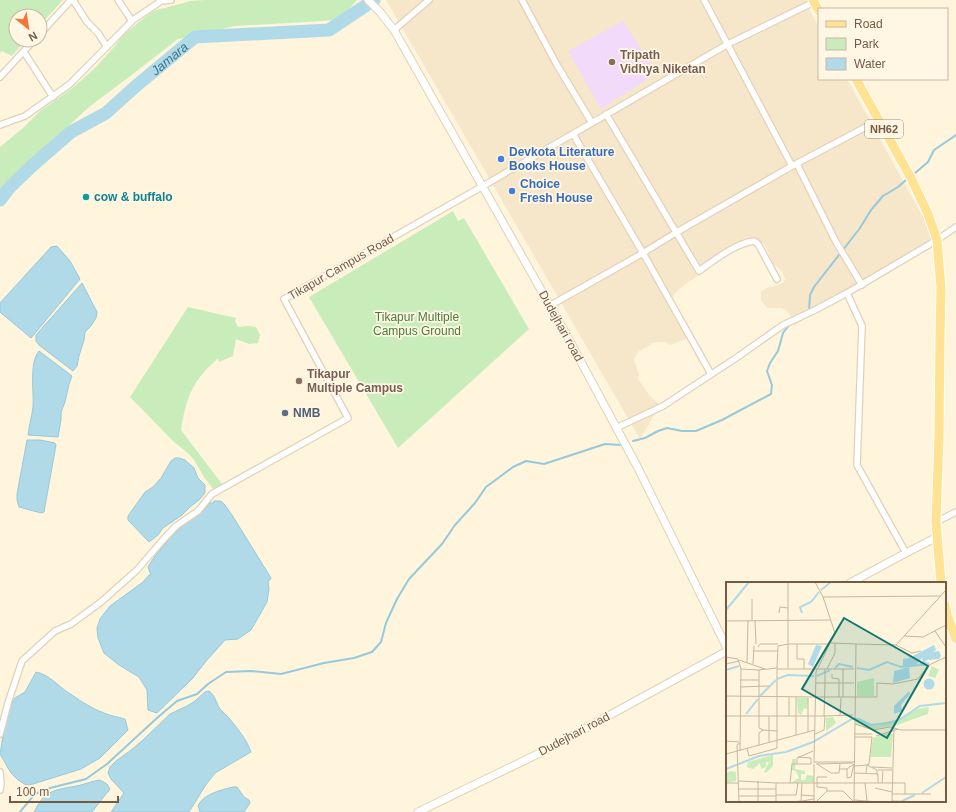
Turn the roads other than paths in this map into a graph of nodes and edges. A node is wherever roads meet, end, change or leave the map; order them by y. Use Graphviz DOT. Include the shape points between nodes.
graph roads {
  1 [pos="72,0"];
  2 [pos="118,0"];
  3 [pos="171,0"];
  4 [pos="368,0"];
  5 [pos="429,0"];
  6 [pos="522,0"];
  7 [pos="704,0"];
  8 [pos="160,1"];
  9 [pos="813,1"];
  10 [pos="132,21"];
  11 [pos="48,26"];
  12 [pos="394,30"];
  13 [pos="728,44"];
  14 [pos="107,47"];
  15 [pos="27,48"];
  16 [pos="24,52"];
  17 [pos="0,77"];
  18 [pos="857,80"];
  19 [pos="53,97"];
  20 [pos="606,114"];
  21 [pos="879,120"];
  22 [pos="592,123"];
  23 [pos="0,125"];
  24 [pos="573,134"];
  25 [pos="794,165"];
  26 [pos="483,186"];
  27 [pos="956,227"];
  28 [pos="676,232"];
  29 [pos="937,240"];
  30 [pos="643,253"];
  31 [pos="778,279"];
  32 [pos="862,285"];
  33 [pos="847,293"];
  34 [pos="551,305"];
  35 [pos="711,374"];
  36 [pos="616,428"];
  37 [pos="956,512"];
  38 [pos="936,522"];
  39 [pos="937,537"];
  40 [pos="906,553"];
  41 [pos="852,582"];
  42 [pos="941,582"];
  43 [pos="946,610"];
  44 [pos="956,638"];
  45 [pos="726,648"];
  46 [pos="726,651"];
  47 [pos="0,734"];
  48 [pos="0,772"];
  49 [pos="0,790"];
  50 [pos="418,812"];
  1 -- 11 [label="street"];
  1 -- 14 [label="street"];
  2 -- 10 [label="street"];
  3 -- 8 [label="street"];
  4 -- 12 [label="street, Dudejhari road"];
  5 -- 12 [label="street"];
  6 -- 22 [label="street" via="557,66"];
  7 -- 13 [label="street"];
  8 -- 10 [label="street"];
  9 -- 13 [label="street, Tikapur Campus Road"];
  10 -- 14 [label="street"];
  12 -- 26 [label="street, Dudejhari road"];
  13 -- 20 [label="street, Tikapur Campus Road"];
  13 -- 25 [label="street"];
  14 -- 19 [label="street" via="70,84"];
  15 -- 16 [label="street"];
  16 -- 17 [label="street"];
  16 -- 19 [label="street"];
  18 -- 21 [label="main road, NH62"];
  19 -- 23 [label="street" via="25,116"];
  20 -- 22 [label="street, Tikapur Campus Road"];
  20 -- 28 [label="street"];
  21 -- 25 [label="street"];
  21 -- 29 [label="main road, NH62" via="913,182"];
  22 -- 24 [label="street, Tikapur Campus Road"];
  24 -- 26 [label="street, Tikapur Campus Road"];
  24 -- 30 [label="street"];
  25 -- 28 [label="street"];
  25 -- 32 [label="street"];
  26 -- 34 [label="street, Dudejhari road"];
  26 -- 47 [label="street, Tikapur Campus Road" via="284,299 348,418 212,494 198,511 176,526 137,570 101,602 71,624 55,631 22,661"];
  27 -- 29 [label="street"];
  28 -- 30 [label="street"];
  28 -- 31 [label="street" via="699,271 730,251 754,241"];
  29 -- 32 [label="street"];
  29 -- 38 [label="main road, NH62" via="941,301"];
  30 -- 34 [label="street"];
  30 -- 35 [label="street"];
  32 -- 33 [label="street"];
  33 -- 35 [label="street" via="783,325"];
  33 -- 40 [label="street" via="862,326 857,465"];
  34 -- 36 [label="street, Dudejhari road"];
  35 -- 36 [label="street" via="663,406"];
  36 -- 45 [label="street, Dudejhari road"];
  37 -- 38 [label="street"];
  38 -- 39 [label="main road, NH62"];
  39 -- 40 [label="street"];
  39 -- 42 [label="main road, NH62"];
  40 -- 41 [label="street"];
  43 -- 44 [label="main road"];
  46 -- 50 [label="street, Dudejhari road" via="544,751"];
  48 -- 49 [label="street"];
}
